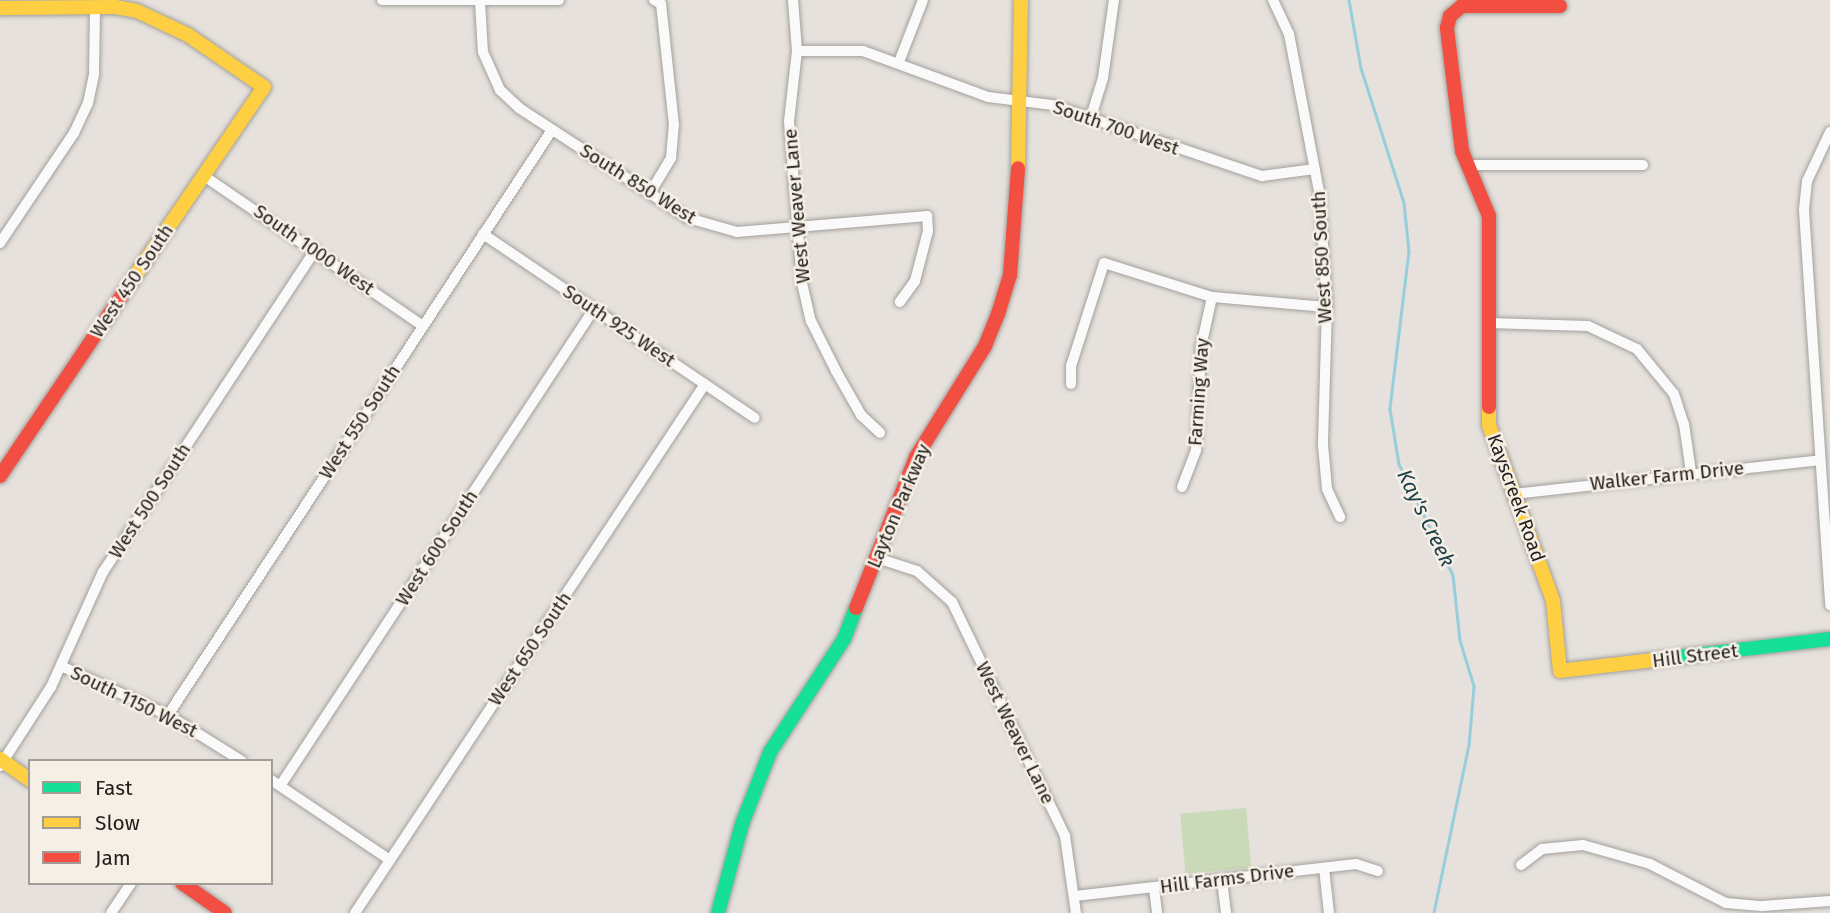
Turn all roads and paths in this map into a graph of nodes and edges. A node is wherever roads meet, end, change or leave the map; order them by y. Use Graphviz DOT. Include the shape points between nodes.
graph roads {
  1 [pos="382,0"];
  2 [pos="559,0"];
  3 [pos="793,0"];
  4 [pos="923,0"];
  5 [pos="1021,0"];
  6 [pos="1114,0"];
  7 [pos="1273,0"];
  8 [pos="480,2"];
  9 [pos="657,2"];
  10 [pos="1560,6"];
  11 [pos="0,8"];
  12 [pos="96,8"];
  13 [pos="797,51"];
  14 [pos="898,62"];
  15 [pos="1021,101"];
  16 [pos="1091,117"];
  17 [pos="552,130"];
  18 [pos="1830,132"];
  19 [pos="1467,165"];
  20 [pos="1643,165"];
  21 [pos="1315,169"];
  22 [pos="204,176"];
  23 [pos="650,193"];
  24 [pos="798,226"];
  25 [pos="484,234"];
  26 [pos="0,243"];
  27 [pos="315,250"];
  28 [pos="1212,297"];
  29 [pos="900,302"];
  30 [pos="1327,307"];
  31 [pos="594,309"];
  32 [pos="1489,323"];
  33 [pos="423,326"];
  34 [pos="705,384"];
  35 [pos="1071,384"];
  36 [pos="755,418"];
  37 [pos="880,433"];
  38 [pos="1821,460"];
  39 [pos="1690,472"];
  40 [pos="0,476"];
  41 [pos="1182,486"];
  42 [pos="1514,494"];
  43 [pos="1340,517"];
  44 [pos="877,558"];
  45 [pos="1830,605"];
  46 [pos="1830,639"];
  47 [pos="61,666"];
  48 [pos="1560,671"];
  49 [pos="168,715"];
  50 [pos="239,759"];
  51 [pos="1,762"];
  52 [pos="28,779"];
  53 [pos="276,783"];
  54 [pos="390,860"];
  55 [pos="1521,865"];
  56 [pos="1324,868"];
  57 [pos="1378,871"];
  58 [pos="1222,880"];
  59 [pos="130,885"];
  60 [pos="185,885"];
  61 [pos="1154,888"];
  62 [pos="1075,896"];
  63 [pos="1830,901"];
  64 [pos="1724,908"];
  65 [pos="111,913"];
  66 [pos="225,913"];
  67 [pos="355,913"];
  68 [pos="718,913"];
  69 [pos="1076,913"];
  70 [pos="1157,913"];
  71 [pos="1226,913"];
  72 [pos="1329,913"];
  1 -- 8 [label="street"];
  2 -- 8 [label="street"];
  3 -- 13 [label="street, West Weaver Lane"];
  4 -- 14 [label="street"];
  5 -- 15 [label="street, Layton Parkway"];
  6 -- 16 [label="street" via="1103,78"];
  7 -- 21 [label="street, West 850 South" via="1289,34"];
  8 -- 17 [label="street, South 850 West" via="483,52 500,90"];
  9 -- 23 [label="street" via="673,143 670,158"];
  10 -- 19 [label="street, Kayscreek Road" via="1462,6 1450,16 1447,29"];
  11 -- 12 [label="street"];
  12 -- 22 [label="street, West 450 South" via="137,11 165,22 264,87"];
  12 -- 26 [label="street" via="94,74 88,103 74,133"];
  13 -- 14 [label="street, South 700 West" via="863,51"];
  13 -- 24 [label="street, West Weaver Lane" via="789,121"];
  14 -- 15 [label="street, South 700 West" via="976,93"];
  15 -- 16 [label="street, South 700 West"];
  15 -- 44 [label="street, Layton Parkway" via="1010,275 985,346 916,457"];
  16 -- 21 [label="street, South 700 West" via="1262,176"];
  17 -- 23 [label="street, South 850 West"];
  17 -- 25 [label="street, West 550 South"];
  18 -- 38 [label="street" via="1807,181 1804,210"];
  19 -- 20 [label="street"];
  19 -- 32 [label="street, Kayscreek Road" via="1482,194 1490,239"];
  21 -- 30 [label="street, West 850 South"];
  22 -- 27 [label="street, South 1000 West"];
  22 -- 40 [label="street, West 450 South"];
  23 -- 24 [label="street, South 850 West" via="688,218 719,229"];
  24 -- 29 [label="street, South 850 West" via="927,216 928,231 915,281"];
  24 -- 37 [label="street, West Weaver Lane" via="802,283 811,321 861,415"];
  25 -- 31 [label="street, South 925 West"];
  25 -- 33 [label="street, West 550 South"];
  27 -- 33 [label="street, South 1000 West"];
  27 -- 47 [label="street, West 500 South" via="103,572"];
  28 -- 30 [label="street"];
  28 -- 35 [label="street" via="1104,263 1071,366"];
  28 -- 41 [label="street, Farming Way" via="1201,347 1196,450"];
  30 -- 43 [label="street, West 850 South" via="1322,445 1326,489"];
  31 -- 34 [label="street, South 925 West"];
  31 -- 53 [label="street, West 600 South"];
  32 -- 39 [label="street" via="1588,326 1637,349 1674,394 1684,424"];
  32 -- 42 [label="street, Kayscreek Road" via="1489,425"];
  33 -- 49 [label="street, West 550 South"];
  34 -- 36 [label="street, South 925 West"];
  34 -- 54 [label="street, West 650 South"];
  38 -- 39 [label="street, Walker Farm Drive"];
  38 -- 45 [label="street"];
  39 -- 42 [label="street, Walker Farm Drive"];
  42 -- 48 [label="street, Kayscreek Road" via="1553,601"];
  44 -- 62 [label="street, West Weaver Lane" via="917,571 952,602 1065,836"];
  44 -- 68 [label="street, Layton Parkway" via="845,639 760,774"];
  46 -- 48 [label="street, Hill Street"];
  47 -- 49 [label="street, South 1150 West"];
  47 -- 51 [label="street, West 500 South"];
  49 -- 50 [label="street, South 1150 West"];
  51 -- 52 [label="street"];
  53 -- 54 [label="street"];
  54 -- 67 [label="street, West 650 South"];
  55 -- 64 [label="street" via="1554,846 1610,849"];
  56 -- 57 [label="street, Hill Farms Drive" via="1356,864"];
  56 -- 58 [label="street, Hill Farms Drive"];
  56 -- 72 [label="street"];
  58 -- 61 [label="street, Hill Farms Drive"];
  58 -- 71 [label="street"];
  59 -- 65 [label="street"];
  60 -- 66 [label="street"];
  61 -- 62 [label="street, Hill Farms Drive"];
  61 -- 70 [label="street"];
  62 -- 69 [label="street, West Weaver Lane"];
  63 -- 64 [label="street"];
}
